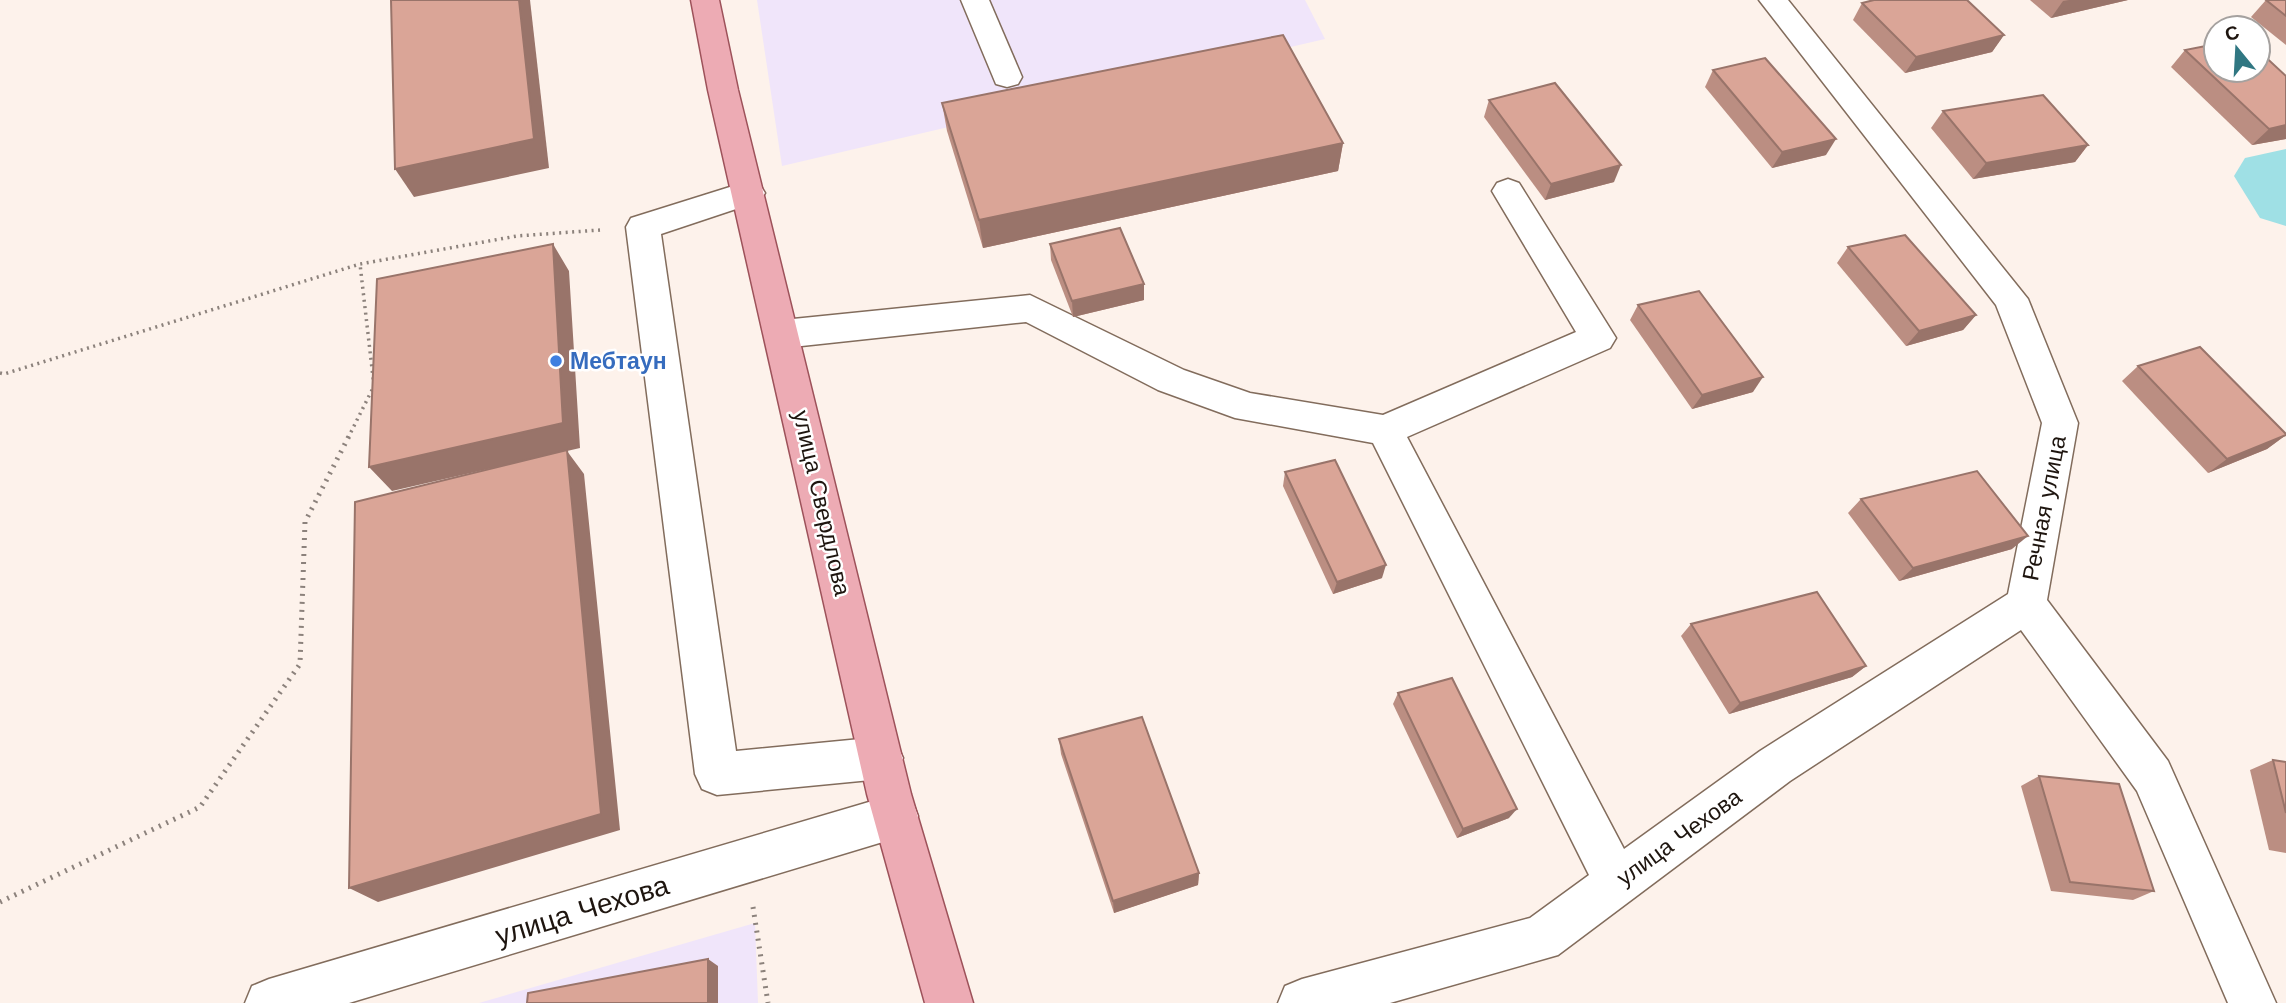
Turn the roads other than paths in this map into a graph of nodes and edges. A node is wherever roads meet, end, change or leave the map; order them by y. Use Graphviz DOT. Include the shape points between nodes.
graph roads {
  1 [pos="705,0"];
  2 [pos="975,0"];
  3 [pos="1780,1"];
  4 [pos="1007,77"];
  5 [pos="1508,191"];
  6 [pos="749,193"];
  7 [pos="783,334"];
  8 [pos="1385,430"];
  9 [pos="2026,604"];
  10 [pos="881,758"];
  11 [pos="896,816"];
  12 [pos="1617,882"];
  13 [pos="269,1003"];
  14 [pos="949,1003"];
  15 [pos="1302,1003"];
  16 [pos="2252,1003"];
  1 -- 6 [label="main road, улица Свердлова"];
  2 -- 4 [label="street"];
  3 -- 9 [label="street, Речная улица" via="2011,299 2060,423"];
  5 -- 8 [label="street" via="1598,338"];
  6 -- 7 [label="main road, улица Свердлова"];
  6 -- 10 [label="street" via="643,227 717,774"];
  7 -- 8 [label="street" via="1030,308 1171,380 1248,408"];
  7 -- 10 [label="main road, улица Свердлова"];
  8 -- 12 [label="street"];
  9 -- 12 [label="street, улица Чехова" via="1775,766"];
  9 -- 16 [label="street, Речная улица" via="2153,776"];
  10 -- 11 [label="main road, улица Свердлова"];
  11 -- 13 [label="street, улица Чехова"];
  11 -- 14 [label="main road, улица Свердлова"];
  12 -- 15 [label="street, улица Чехова" via="1541,938"];
}
